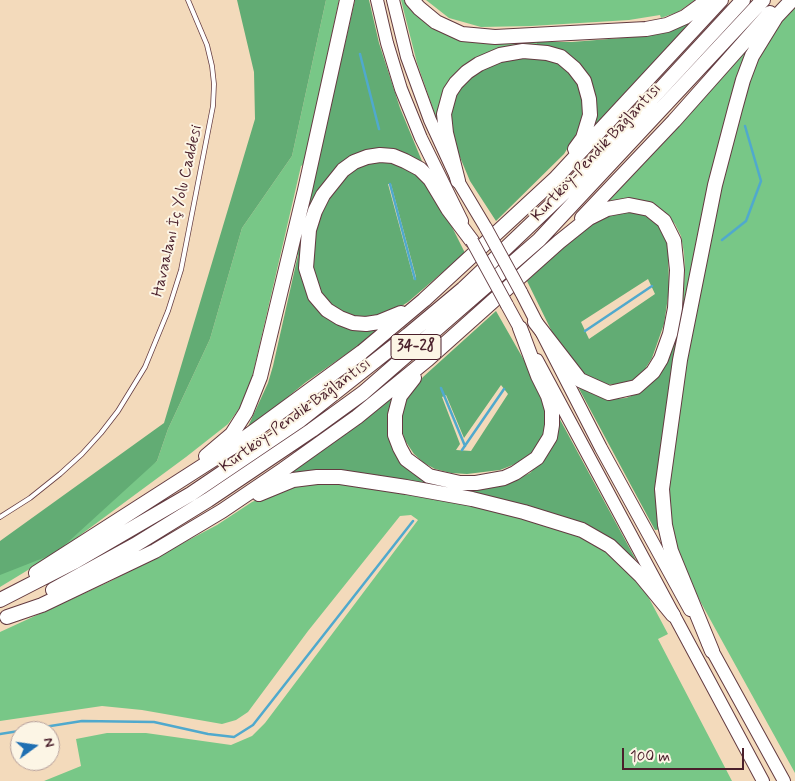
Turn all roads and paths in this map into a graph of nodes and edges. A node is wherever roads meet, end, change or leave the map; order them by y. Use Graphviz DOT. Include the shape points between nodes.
graph roads {
  1 [pos="188,0"];
  2 [pos="347,0"];
  3 [pos="377,0"];
  4 [pos="393,0"];
  5 [pos="412,0"];
  6 [pos="708,0"];
  7 [pos="721,0"];
  8 [pos="743,0"];
  9 [pos="763,0"];
  10 [pos="782,0"];
  11 [pos="792,0"];
  12 [pos="555,178"];
  13 [pos="458,181"];
  14 [pos="472,241"];
  15 [pos="559,242"];
  16 [pos="424,300"];
  17 [pos="535,322"];
  18 [pos="520,328"];
  19 [pos="428,359"];
  20 [pos="167,488"];
  21 [pos="222,511"];
  22 [pos="0,517"];
  23 [pos="0,594"];
  24 [pos="0,600"];
  25 [pos="673,615"];
  26 [pos="4,618"];
  27 [pos="712,651"];
  28 [pos="763,781"];
  29 [pos="784,781"];
  1 -- 22 [label="lane, Havaalanı İç Yolu Caddesi" via="207,45 212,66 214,106 181,270 168,311 145,367 101,433 60,474"];
  2 -- 20 [label="highway" via="260,377 246,412 232,434"];
  3 -- 14 [label="highway" via="401,89 421,138"];
  4 -- 13 [label="highway" via="410,66"];
  5 -- 6 [label="highway" via="436,22 462,34 495,37 646,29 685,17"];
  7 -- 12 [label="highway"];
  8 -- 24 [label="highway, Kurtköy-Pendik Bağlantısı / 34-28" via="570,187 464,289 387,352 299,421 191,494 76,561"];
  9 -- 26 [label="highway, Kurtköy-Pendik Bağlantısı / 34-28" via="539,240 363,392 208,500"];
  10 -- 15 [label="highway" via="674,121"];
  11 -- 27 [label="highway" via="776,17 752,56 737,102 715,185 686,324 662,489 671,551"];
  12 -- 13 [label="highway" via="583,138 590,115 590,99 584,81 561,57 523,51 500,55 479,64 467,72 450,92 444,114"];
  12 -- 16 [label="highway"];
  13 -- 17 [label="highway, bridge"];
  14 -- 16 [label="highway" via="430,180 405,160 393,156 367,157 354,162 333,181 315,211 309,230 306,268 315,296 327,310 340,318 366,324 395,317"];
  14 -- 18 [label="highway, bridge"];
  15 -- 17 [label="highway" via="590,218 607,210 628,206 649,209 664,221 674,241 677,270 670,334 654,372 636,387 609,393 580,380"];
  15 -- 19 [label="highway"];
  16 -- 20 [label="highway" via="362,352 234,446"];
  17 -- 27 [label="highway"];
  18 -- 19 [label="highway" via="548,396 552,425 550,437 537,458 504,478 476,483 445,480 429,476 406,459 395,435 397,404"];
  18 -- 25 [label="highway"];
  19 -- 21 [label="highway" via="357,416"];
  20 -- 23 [label="highway"];
  21 -- 25 [label="highway" via="293,480 317,477 340,477 472,500 582,530 610,546 641,576"];
  21 -- 26 [label="highway" via="155,551 42,605"];
  25 -- 28 [label="highway"];
  27 -- 29 [label="highway"];
}
